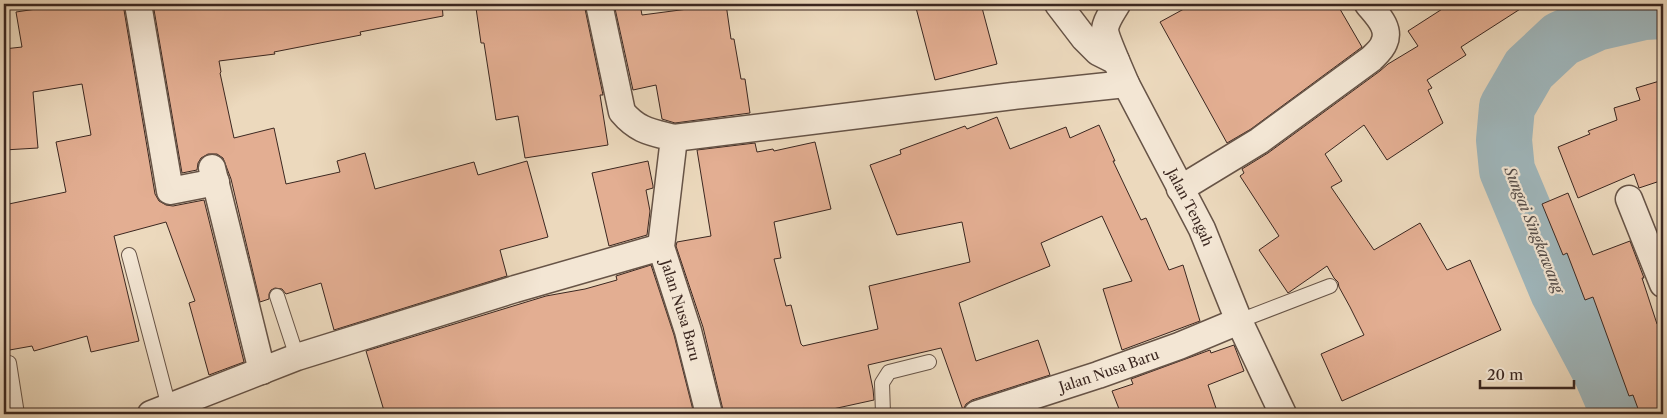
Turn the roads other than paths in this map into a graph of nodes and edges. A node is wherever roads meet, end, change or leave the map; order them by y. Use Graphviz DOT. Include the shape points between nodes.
graph roads {
  1 [pos="138,4"];
  2 [pos="599,4"];
  3 [pos="1058,4"];
  4 [pos="1117,4"];
  5 [pos="1368,4"];
  6 [pos="1121,73"];
  7 [pos="674,138"];
  8 [pos="1180,189"];
  9 [pos="1630,199"];
  10 [pos="660,247"];
  11 [pos="129,255"];
  12 [pos="1663,284"];
  13 [pos="1330,286"];
  14 [pos="277,296"];
  15 [pos="1239,321"];
  16 [pos="297,357"];
  17 [pos="929,362"];
  18 [pos="9,363"];
  19 [pos="262,371"];
  20 [pos="160,411"];
  21 [pos="17,414"];
  22 [pos="709,414"];
  23 [pos="883,414"];
  24 [pos="977,414"];
  25 [pos="1283,414"];
  1 -- 19 [label="street" via="170,191 214,175"];
  2 -- 7 [label="street" via="622,112 631,123 646,131"];
  3 -- 6 [label="street" via="1084,38"];
  4 -- 6 [label="street, Jalan Tengah" via="1105,29"];
  5 -- 8 [label="street" via="1384,26 1386,35 1384,44 1371,59 1259,141"];
  6 -- 7 [label="street" via="1013,96"];
  6 -- 8 [label="street, Jalan Tengah"];
  7 -- 10 [label="street, Jalan Nusa Baru"];
  8 -- 15 [label="street, Jalan Tengah" via="1202,229"];
  9 -- 12 [label="street"];
  10 -- 16 [label="street"];
  10 -- 22 [label="street, Jalan Nusa Baru" via="688,332"];
  11 -- 20 [label="lane"];
  13 -- 15 [label="lane"];
  14 -- 16 [label="lane"];
  15 -- 24 [label="street, Jalan Nusa Baru" via="1098,375"];
  15 -- 25 [label="street, Jalan Tengah"];
  16 -- 19 [label="street"];
  17 -- 23 [label="lane" via="889,372 882,383"];
  18 -- 21 [label="lane"];
  19 -- 20 [label="street"];
}
